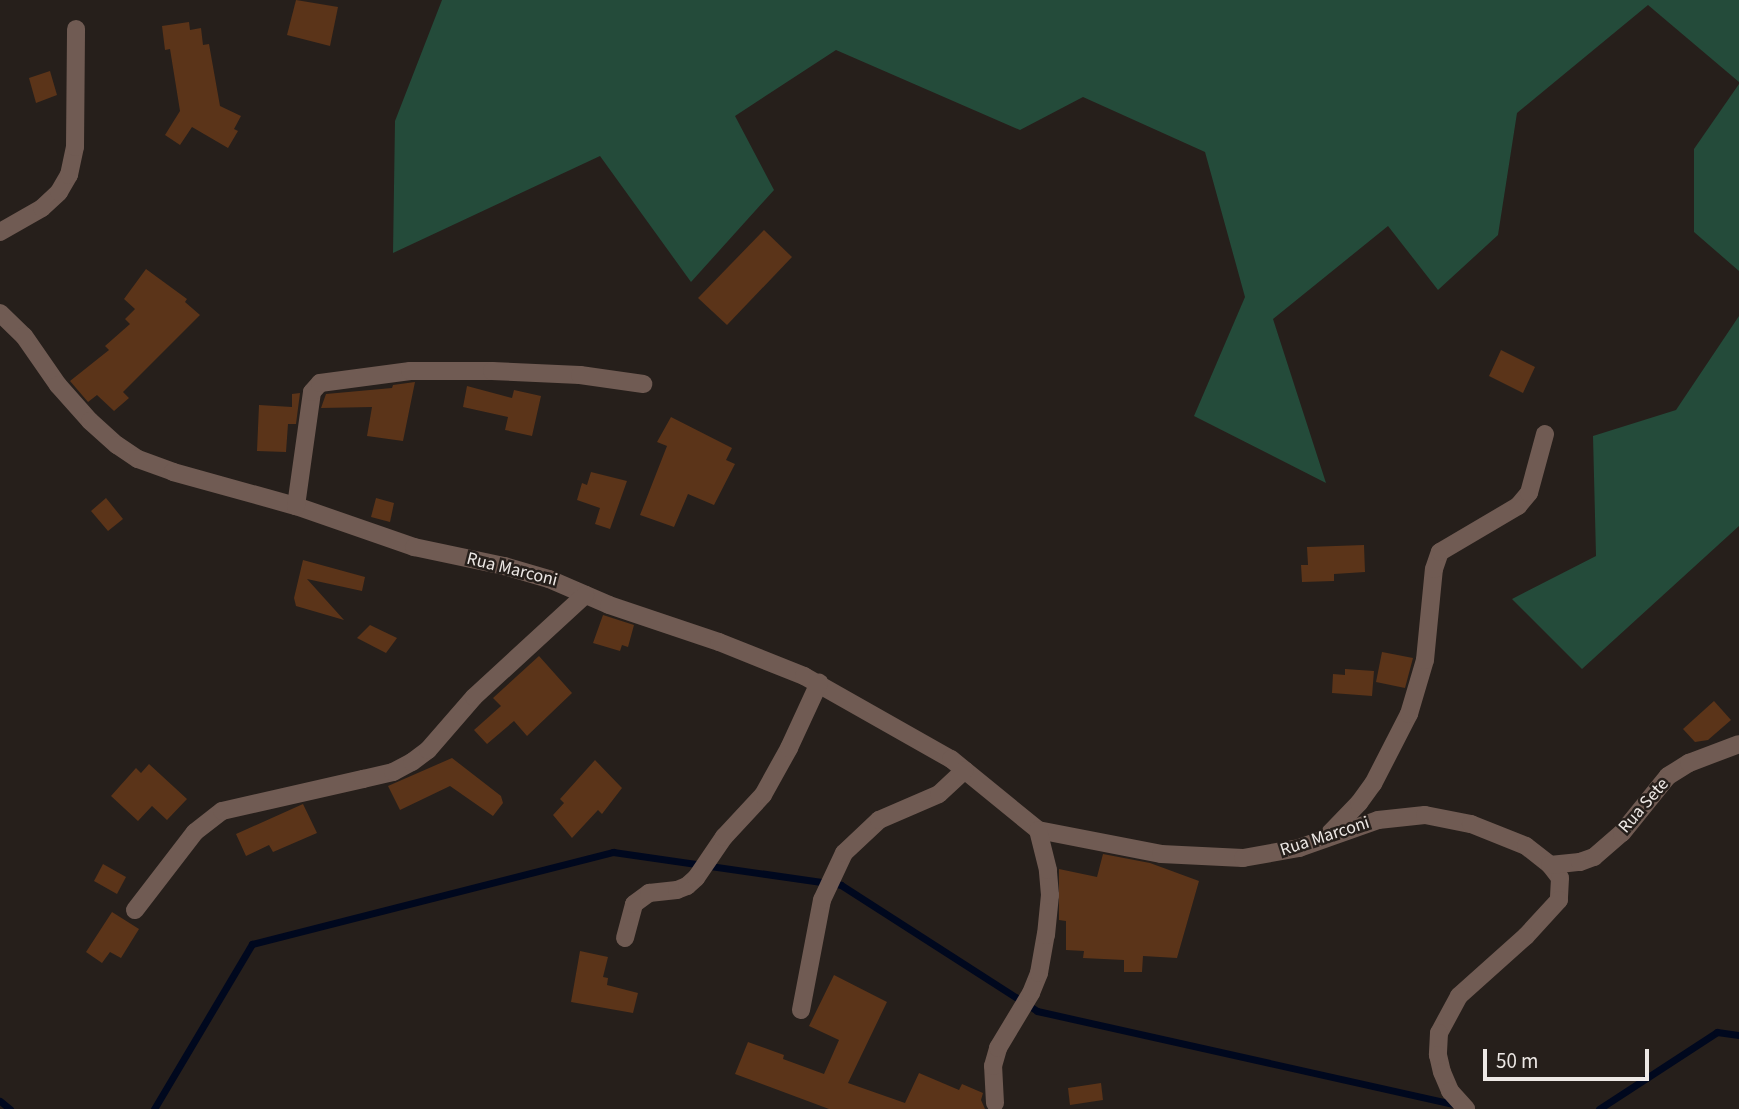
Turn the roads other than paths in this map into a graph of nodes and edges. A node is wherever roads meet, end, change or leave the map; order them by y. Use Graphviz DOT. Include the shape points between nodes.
graph roads {
  1 [pos="76,29"];
  2 [pos="0,232"];
  3 [pos="0,313"];
  4 [pos="643,384"];
  5 [pos="1545,434"];
  6 [pos="296,506"];
  7 [pos="585,595"];
  8 [pos="819,683"];
  9 [pos="1739,744"];
  10 [pos="965,770"];
  11 [pos="1038,830"];
  12 [pos="1328,835"];
  13 [pos="1550,864"];
  14 [pos="135,909"];
  15 [pos="625,938"];
  16 [pos="801,1010"];
  17 [pos="995,1103"];
  18 [pos="1466,1109"];
  1 -- 2 [label="street" via="75,147 69,175 42,208"];
  3 -- 6 [label="street, Rua Marconi" via="24,336 69,399 117,445 173,472"];
  4 -- 6 [label="street" via="580,375 492,371 410,371 320,383 312,392"];
  5 -- 12 [label="street" via="1529,493 1518,506 1440,552 1434,569 1425,660 1409,714 1373,784"];
  6 -- 7 [label="street, Rua Marconi" via="414,547 549,579"];
  7 -- 8 [label="street, Rua Marconi"];
  7 -- 14 [label="street" via="474,697 412,762 393,772 222,811 195,832"];
  8 -- 10 [label="street, Rua Marconi" via="922,740"];
  8 -- 15 [label="street" via="763,795 687,886 649,893 634,904"];
  9 -- 13 [label="street, Rua Sete" via="1668,776 1622,833 1594,857"];
  10 -- 11 [label="street, Rua Marconi"];
  10 -- 16 [label="street" via="939,794 878,820 844,853 822,900"];
  11 -- 12 [label="street, Rua Marconi" via="1161,854 1212,858 1266,855"];
  11 -- 17 [label="street" via="1050,895 1046,934 1031,993 998,1048 993,1066"];
  12 -- 13 [label="street, Rua Marconi" via="1378,820 1425,815 1471,824 1526,846"];
  13 -- 18 [label="street" via="1560,878 1559,900 1459,996 1439,1033 1437,1055 1442,1072 1450,1091"];
}
